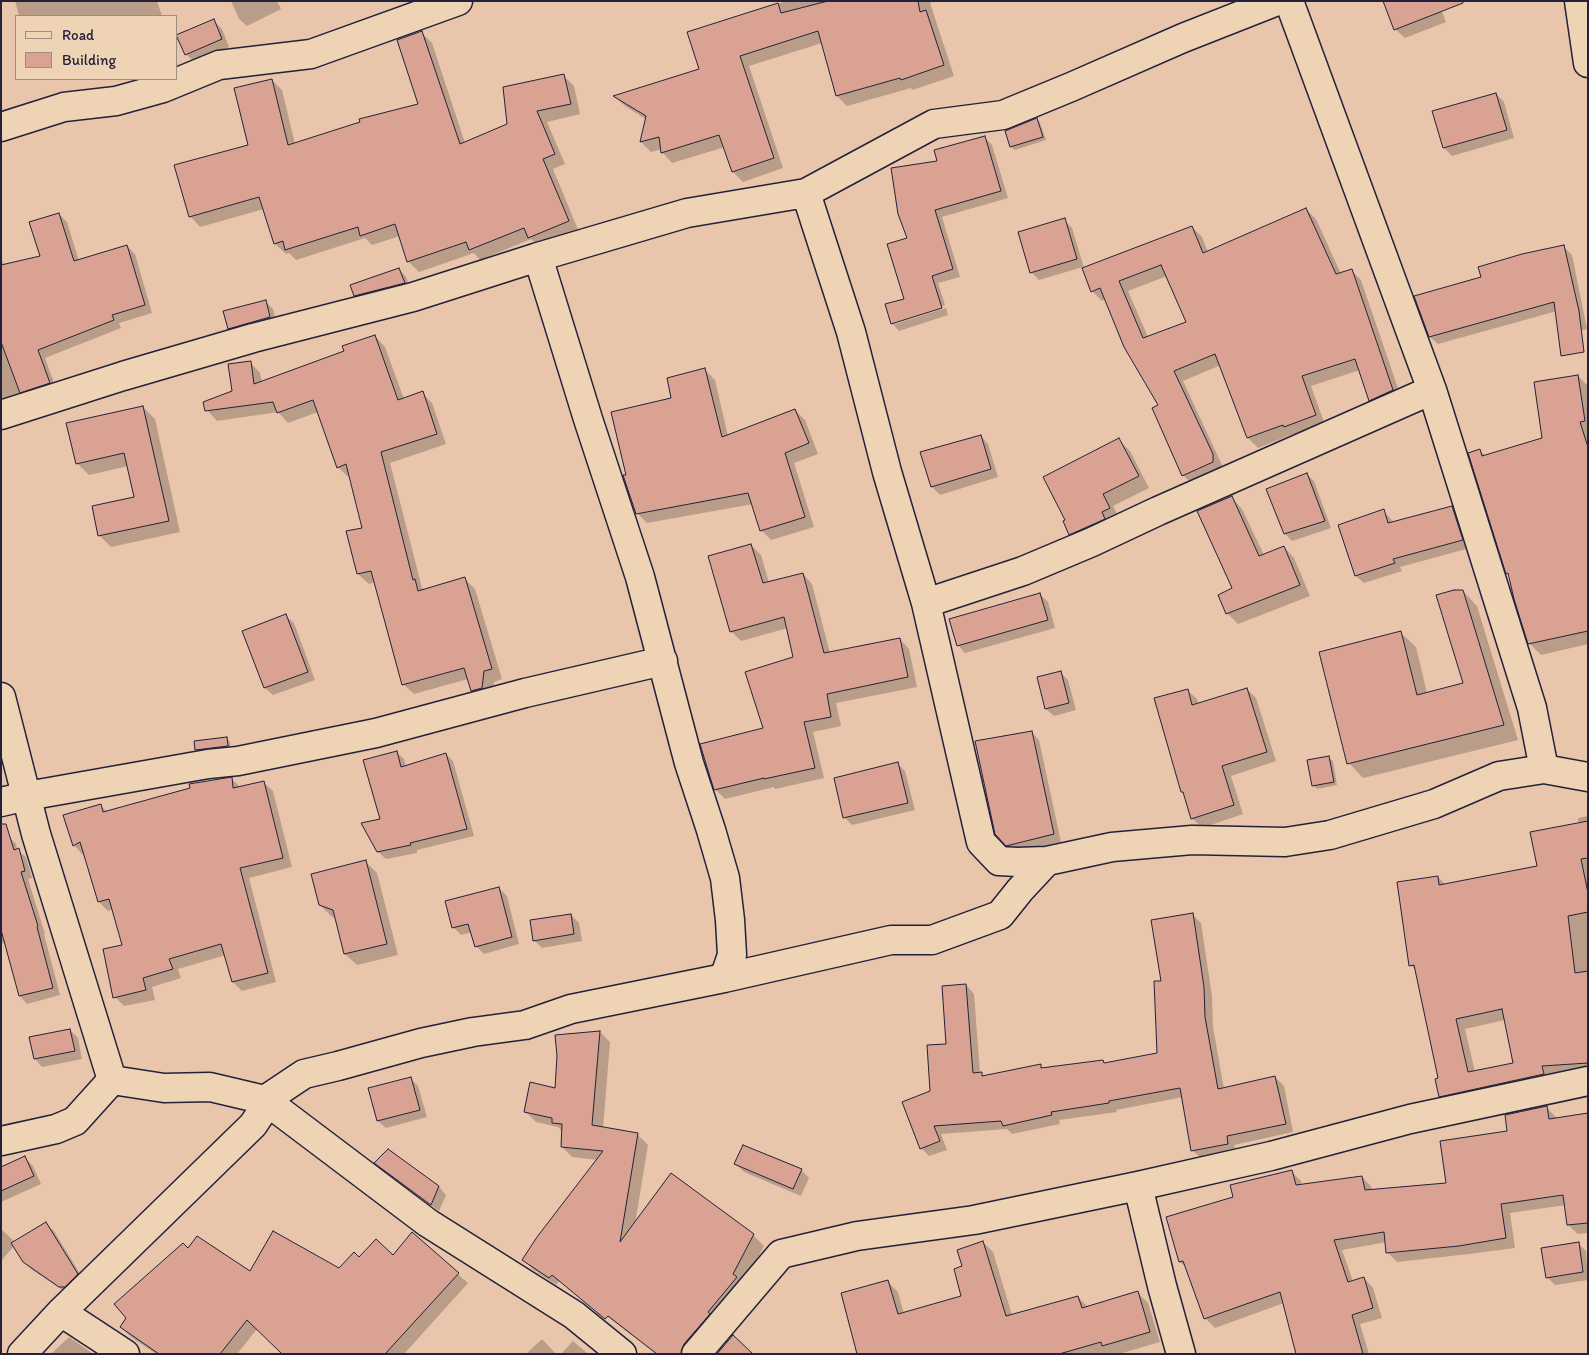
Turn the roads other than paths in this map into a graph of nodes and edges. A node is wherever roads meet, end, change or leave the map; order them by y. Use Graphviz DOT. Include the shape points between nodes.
graph roads {
  1 [pos="458,1"];
  2 [pos="1276,1"];
  3 [pos="1289,1"];
  4 [pos="1579,1"];
  5 [pos="1588,63"];
  6 [pos="1,126"];
  7 [pos="806,193"];
  8 [pos="538,256"];
  9 [pos="1432,390"];
  10 [pos="1,415"];
  11 [pos="926,603"];
  12 [pos="663,661"];
  13 [pos="1,697"];
  14 [pos="1544,769"];
  15 [pos="1588,776"];
  16 [pos="14,799"];
  17 [pos="1047,861"];
  18 [pos="724,978"];
  19 [pos="112,1080"];
  20 [pos="1588,1081"];
  21 [pos="265,1100"];
  22 [pos="1,1140"];
  23 [pos="1138,1186"];
  24 [pos="61,1312"];
  25 [pos="22,1354"];
  26 [pos="125,1354"];
  27 [pos="622,1354"];
  28 [pos="696,1354"];
  29 [pos="1181,1354"];
  1 -- 6 [label="street" via="311,54 219,65 164,88 116,101 64,106"];
  2 -- 7 [label="street" via="1003,115 934,124"];
  3 -- 9 [label="street"];
  4 -- 5 [label="street"];
  7 -- 8 [label="street" via="687,212"];
  7 -- 11 [label="street" via="851,332 887,472"];
  8 -- 10 [label="street" via="413,297 253,338"];
  8 -- 12 [label="street" via="640,577"];
  9 -- 11 [label="street" via="1092,542 1023,571"];
  9 -- 14 [label="street" via="1532,708"];
  11 -- 17 [label="street" via="981,842 999,861"];
  12 -- 16 [label="street" via="525,693 376,733 238,762 208,764"];
  12 -- 18 [label="street" via="688,762 725,878 732,955"];
  13 -- 16 [label="street"];
  14 -- 15 [label="street"];
  14 -- 17 [label="street" via="1498,776 1434,804 1330,835 1285,842 1192,840 1112,847"];
  16 -- 19 [label="street" via="36,834"];
  17 -- 18 [label="street" via="1000,915 932,940 891,940"];
  18 -- 21 [label="street" via="571,1009 525,1025 422,1043 304,1074"];
  19 -- 21 [label="street" via="164,1088 210,1087"];
  19 -- 22 [label="street" via="75,1121 56,1130"];
  20 -- 23 [label="street" via="1410,1119 1271,1156"];
  21 -- 24 [label="street" via="253,1125"];
  21 -- 27 [label="street" via="428,1223 574,1314"];
  23 -- 28 [label="street" via="974,1220 857,1236 780,1254"];
  23 -- 29 [label="street"];
  24 -- 25 [label="street"];
  24 -- 26 [label="street"];
}
